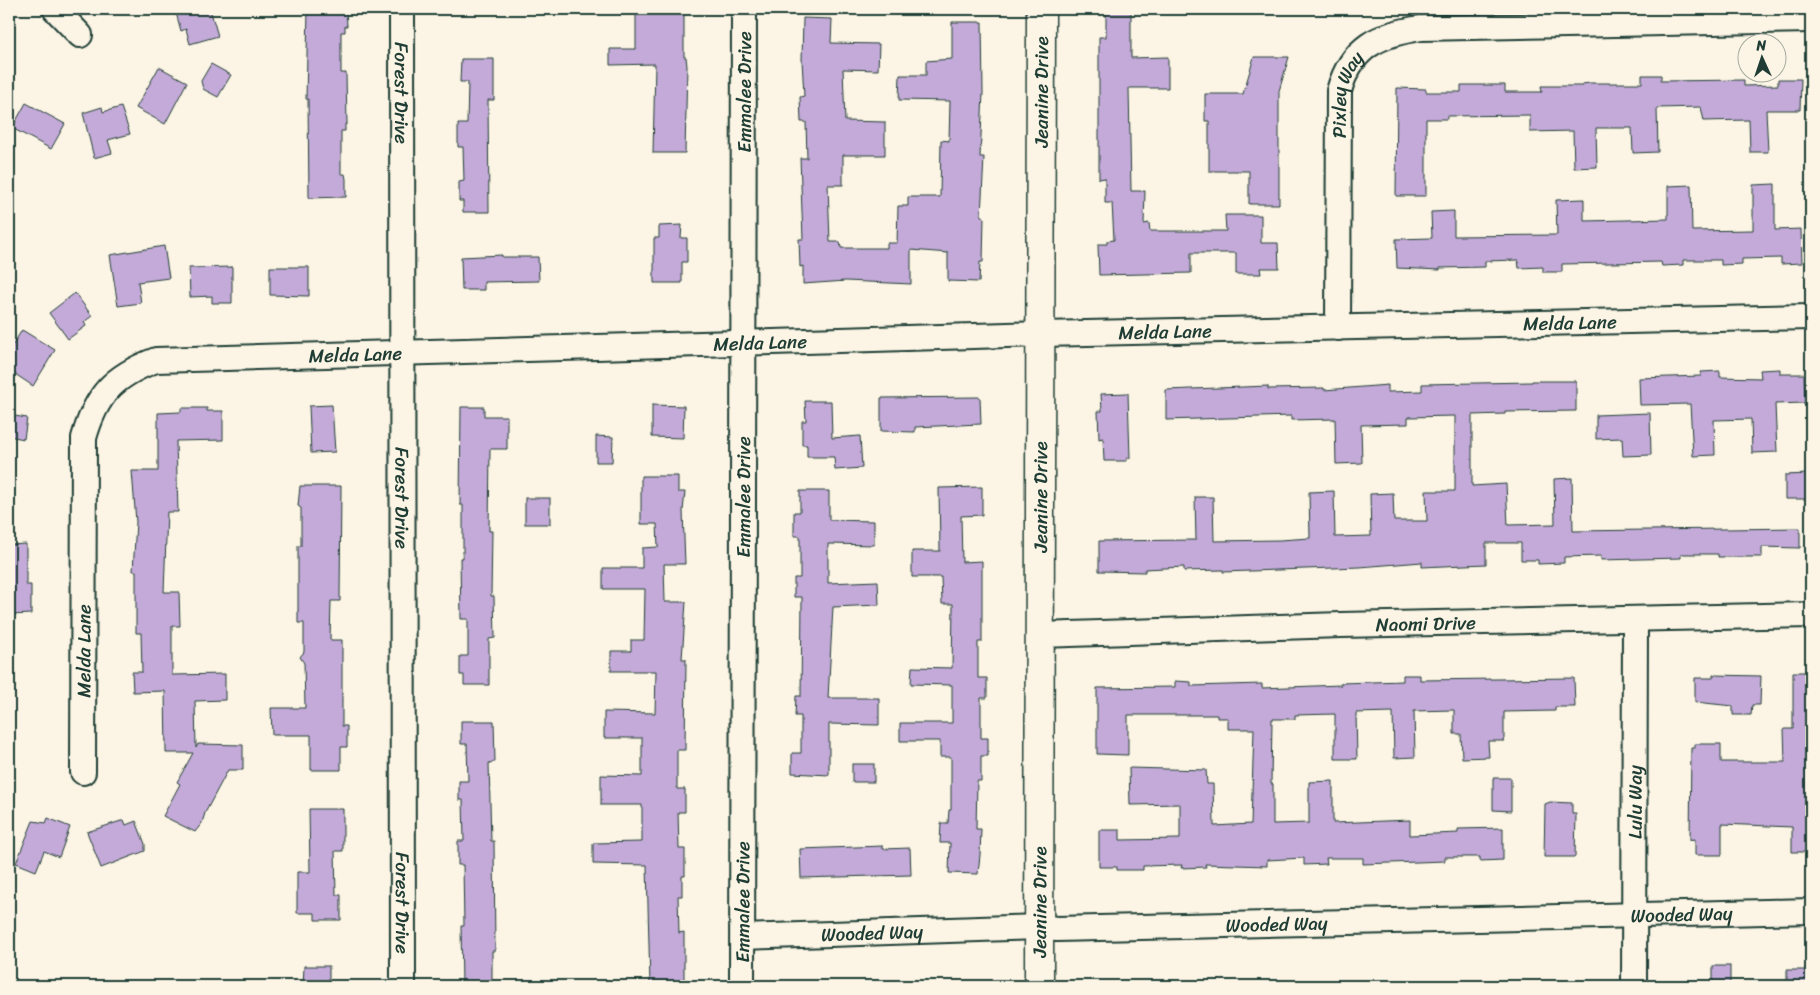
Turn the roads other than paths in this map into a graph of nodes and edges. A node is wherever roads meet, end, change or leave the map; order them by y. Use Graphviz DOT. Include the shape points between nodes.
graph roads {
  1 [pos="55,9"];
  2 [pos="402,9"];
  3 [pos="744,9"];
  4 [pos="1042,9"];
  5 [pos="1811,20"];
  6 [pos="80,35"];
  7 [pos="1811,317"];
  8 [pos="1338,328"];
  9 [pos="1042,334"];
  10 [pos="744,342"];
  11 [pos="402,352"];
  12 [pos="1811,615"];
  13 [pos="1635,619"];
  14 [pos="1041,635"];
  15 [pos="83,772"];
  16 [pos="1811,911"];
  17 [pos="1634,915"];
  18 [pos="1038,927"];
  19 [pos="743,937"];
  20 [pos="403,986"];
  21 [pos="742,986"];
  22 [pos="1039,986"];
  23 [pos="1634,986"];
  1 -- 6 [label="street"];
  2 -- 11 [label="street, Forest Drive"];
  3 -- 10 [label="street, Emmalee Drive"];
  4 -- 9 [label="street, Jeanine Drive"];
  5 -- 8 [label="street, Pixley Way" via="1421,28 1383,37 1361,50 1344,72 1339,91"];
  7 -- 8 [label="street, Melda Lane"];
  8 -- 9 [label="street, Melda Lane"];
  9 -- 10 [label="street, Melda Lane"];
  9 -- 14 [label="street, Jeanine Drive"];
  10 -- 11 [label="street, Melda Lane"];
  10 -- 19 [label="street, Emmalee Drive"];
  11 -- 15 [label="street, Melda Lane" via="156,360 133,368 100,396 90,415 84,438"];
  11 -- 20 [label="street, Forest Drive"];
  12 -- 13 [label="street, Naomi Drive"];
  13 -- 14 [label="street, Naomi Drive"];
  13 -- 17 [label="street, Lulu Way"];
  14 -- 18 [label="street, Jeanine Drive"];
  16 -- 17 [label="street, Wooded Way"];
  17 -- 18 [label="street, Wooded Way" via="1077,929"];
  17 -- 23 [label="street, Lulu Way"];
  18 -- 19 [label="street, Wooded Way"];
  18 -- 22 [label="street, Jeanine Drive"];
  19 -- 21 [label="street, Emmalee Drive"];
}
